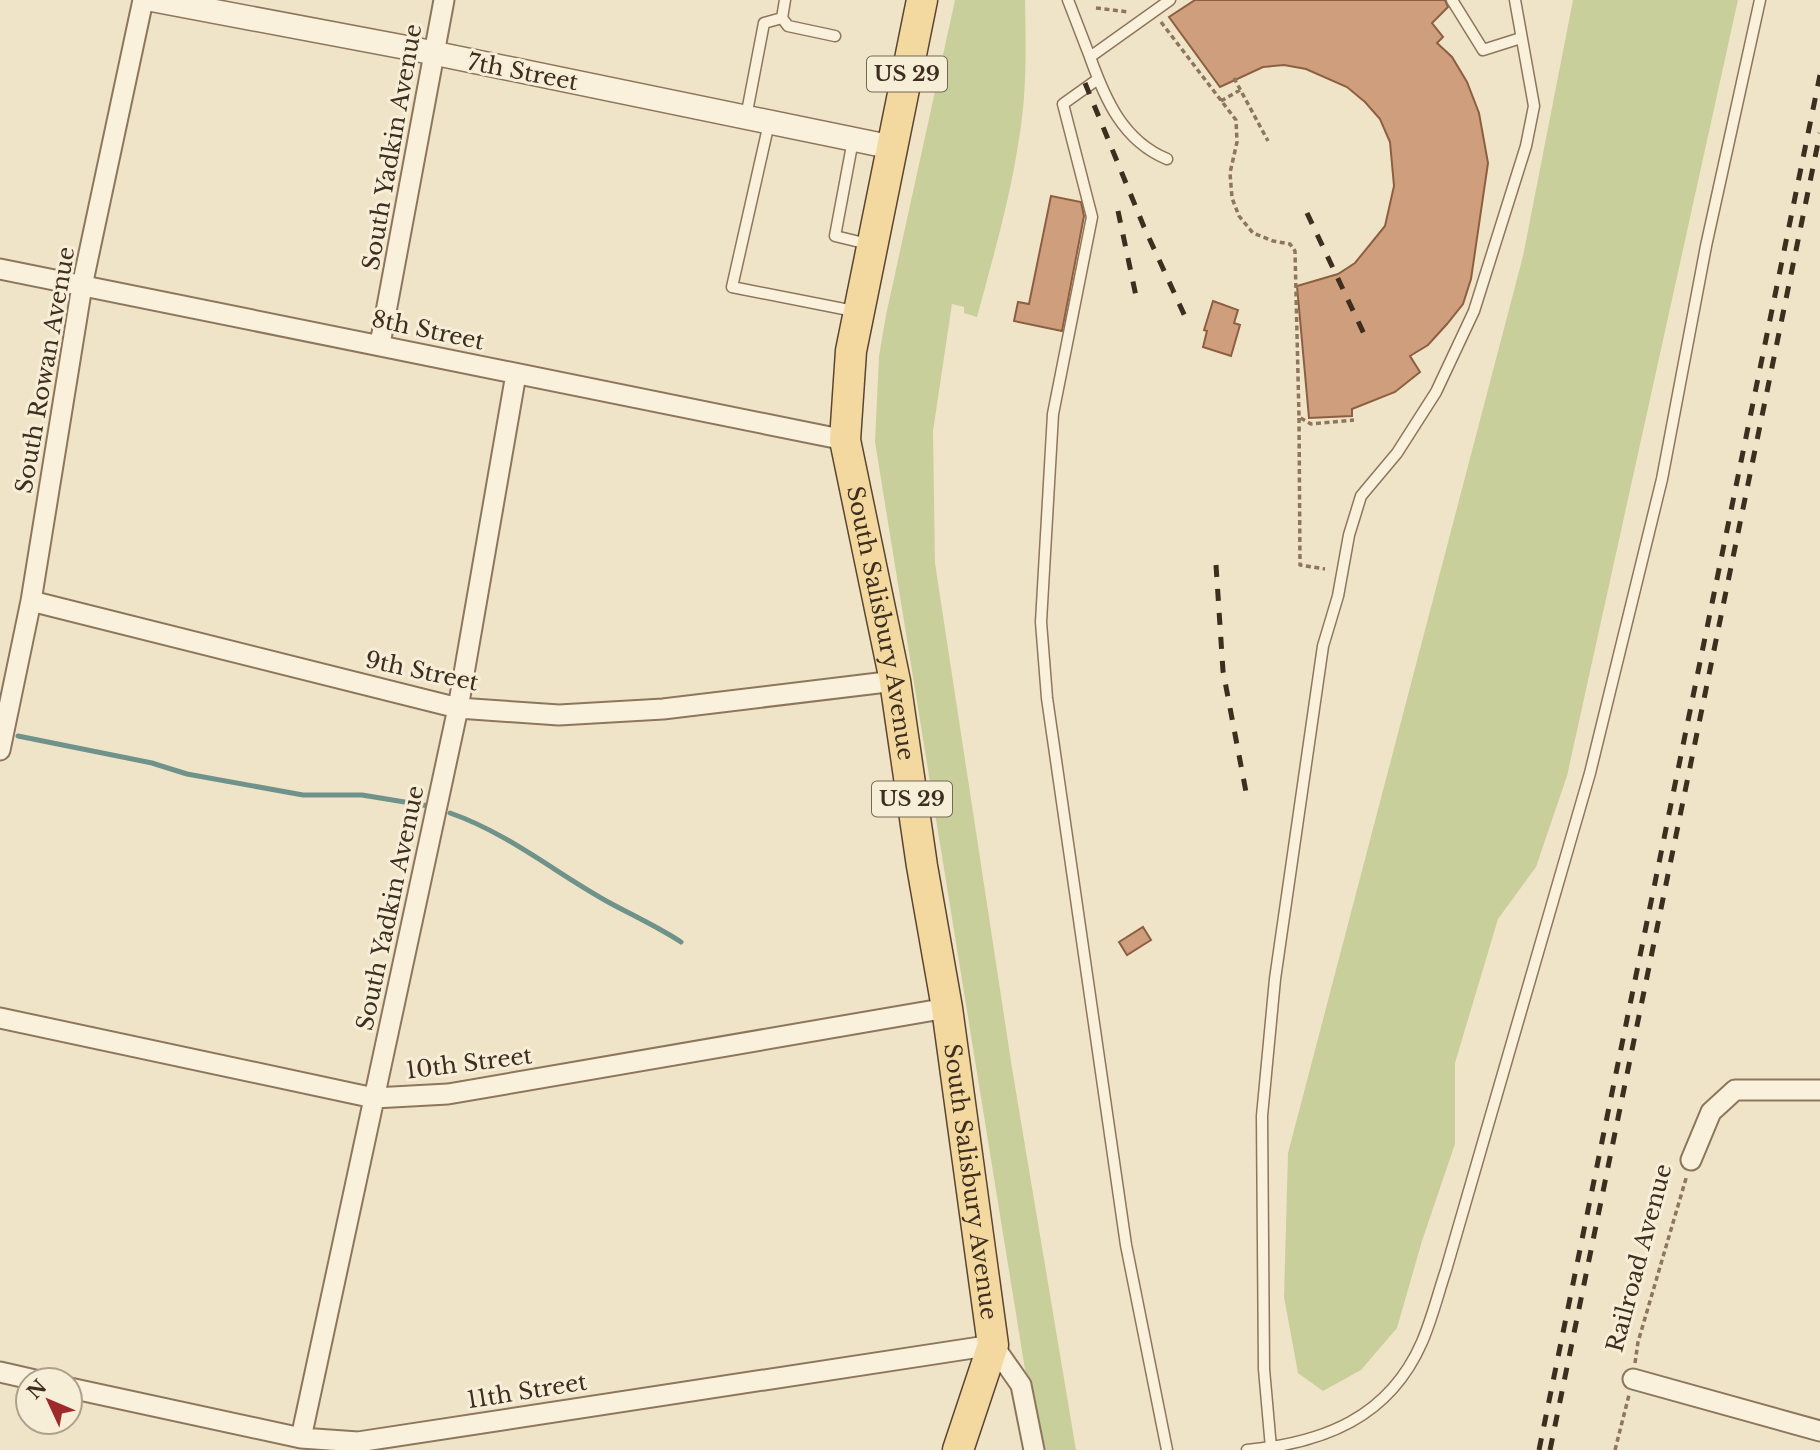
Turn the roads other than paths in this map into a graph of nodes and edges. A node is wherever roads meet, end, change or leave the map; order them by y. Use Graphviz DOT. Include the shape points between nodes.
graph roads {
  1 [pos="143,0"];
  2 [pos="154,0"];
  3 [pos="444,0"];
  4 [pos="785,0"];
  5 [pos="922,0"];
  6 [pos="1068,0"];
  7 [pos="1170,0"];
  8 [pos="1452,0"];
  9 [pos="1515,0"];
  10 [pos="1760,0"];
  11 [pos="782,18"];
  12 [pos="835,36"];
  13 [pos="1521,38"];
  14 [pos="433,54"];
  15 [pos="1090,57"];
  16 [pos="1098,79"];
  17 [pos="746,118"];
  18 [pos="769,122"];
  19 [pos="853,140"];
  20 [pos="891,147"];
  21 [pos="1167,159"];
  22 [pos="872,245"];
  23 [pos="0,269"];
  24 [pos="82,286"];
  25 [pos="859,312"];
  26 [pos="380,344"];
  27 [pos="516,374"];
  28 [pos="845,440"];
  29 [pos="31,601"];
  30 [pos="895,681"];
  31 [pos="458,708"];
  32 [pos="0,750"];
  33 [pos="947,1008"];
  34 [pos="0,1018"];
  35 [pos="1820,1090"];
  36 [pos="374,1098"];
  37 [pos="1691,1160"];
  38 [pos="993,1345"];
  39 [pos="1633,1379"];
  40 [pos="84,1391"];
  41 [pos="1820,1431"];
  42 [pos="300,1444"];
  43 [pos="1271,1448"];
  44 [pos="958,1450"];
  45 [pos="1034,1450"];
  46 [pos="1167,1450"];
  47 [pos="1247,1450"];
  1 -- 24 [label="street, South Rowan Avenue"];
  2 -- 14 [label="street, 7th Street"];
  3 -- 14 [label="street, South Yadkin Avenue"];
  4 -- 11 [label="lane"];
  5 -- 20 [label="main road, South Salisbury Avenue / US 29"];
  6 -- 15 [label="lane"];
  7 -- 15 [label="lane"];
  8 -- 13 [label="lane" via="1483,50"];
  9 -- 13 [label="lane"];
  10 -- 43 [label="lane" via="1661,479 1590,772 1422,1343 1404,1374 1354,1420 1320,1438"];
  11 -- 12 [label="lane" via="788,26"];
  11 -- 17 [label="lane" via="764,23"];
  13 -- 43 [label="lane" via="1534,106 1526,146 1474,311 1436,392 1397,453 1361,496 1324,646 1275,979 1262,1116 1264,1369"];
  14 -- 17 [label="street, 7th Street"];
  14 -- 26 [label="street, South Yadkin Avenue"];
  15 -- 16 [label="lane"];
  16 -- 21 [label="lane" via="1135,141"];
  16 -- 46 [label="lane" via="1063,104 1093,217 1053,414 1041,622 1047,698 1124,1231"];
  17 -- 18 [label="street, 7th Street"];
  18 -- 19 [label="street, 7th Street"];
  18 -- 25 [label="lane" via="732,287"];
  19 -- 20 [label="street, 7th Street"];
  19 -- 22 [label="lane" via="835,236"];
  20 -- 22 [label="main road, South Salisbury Avenue / US 29"];
  22 -- 25 [label="main road, South Salisbury Avenue / US 29"];
  23 -- 24 [label="street, 8th Street"];
  24 -- 26 [label="street, 8th Street"];
  24 -- 29 [label="street, South Rowan Avenue"];
  25 -- 28 [label="main road, South Salisbury Avenue / US 29" via="851,351"];
  26 -- 27 [label="street, 8th Street"];
  27 -- 28 [label="street, 8th Street"];
  27 -- 31 [label="street, South Yadkin Avenue"];
  28 -- 30 [label="main road, South Salisbury Avenue / US 29"];
  29 -- 31 [label="street, 9th Street"];
  29 -- 32 [label="street, South Rowan Avenue"];
  30 -- 31 [label="street, 9th Street" via="663,709 559,715"];
  30 -- 33 [label="main road, South Salisbury Avenue / US 29"];
  31 -- 36 [label="street, South Yadkin Avenue"];
  33 -- 36 [label="street, 10th Street" via="448,1094"];
  33 -- 38 [label="main road, South Salisbury Avenue / US 29"];
  34 -- 36 [label="street, 10th Street"];
  35 -- 37 [label="street, Railroad Avenue" via="1735,1090 1711,1112"];
  36 -- 42 [label="street, South Yadkin Avenue"];
  38 -- 42 [label="street, 11th Street" via="358,1442"];
  38 -- 44 [label="main road, South Salisbury Avenue / US 29"];
  38 -- 45 [label="street" via="1021,1385"];
  39 -- 41 [label="street"];
  40 -- 42 [label="street, 11th Street"];
  43 -- 47 [label="lane"];
}
